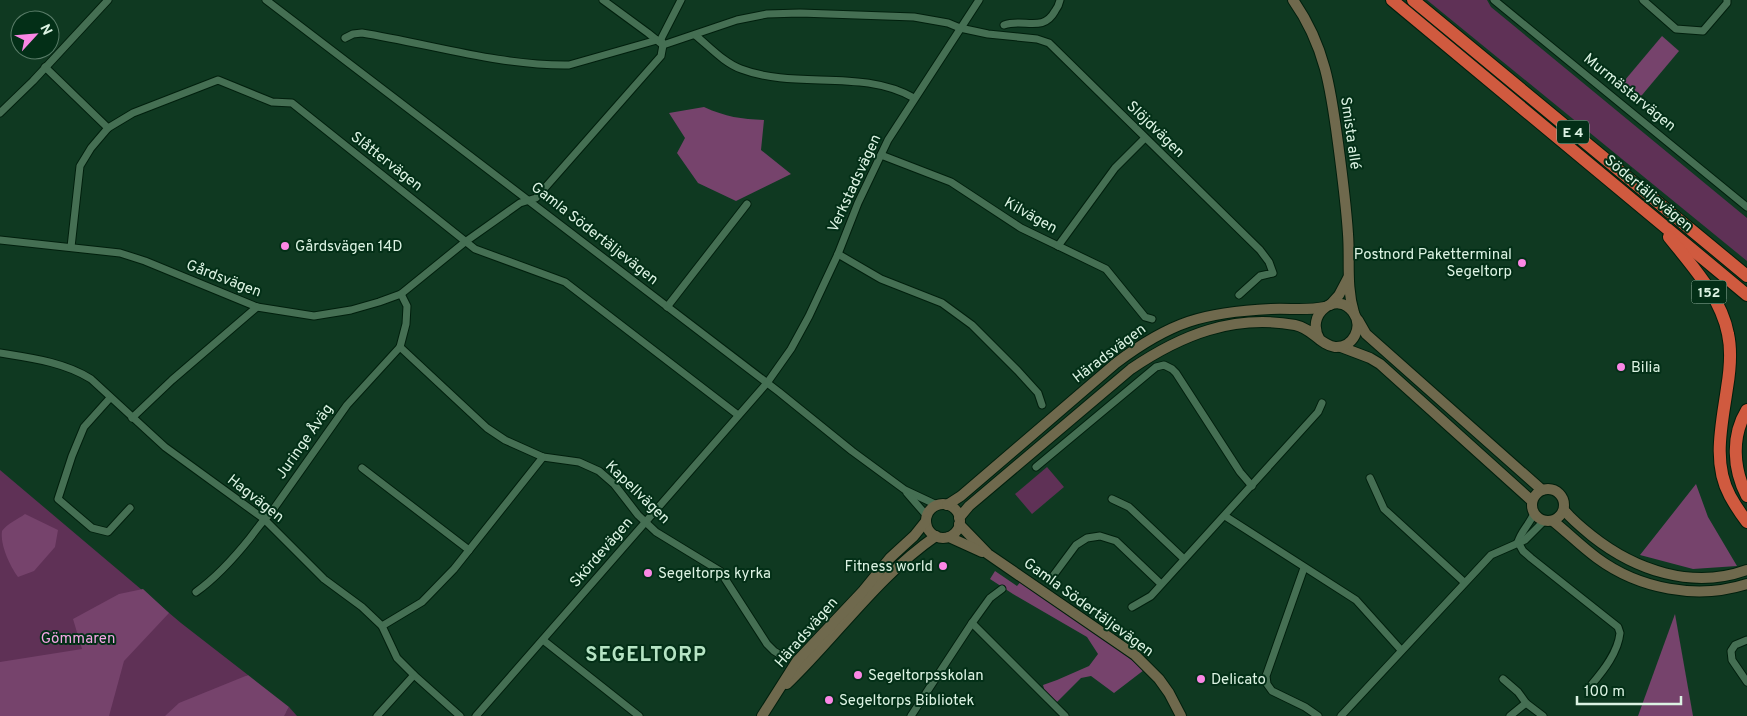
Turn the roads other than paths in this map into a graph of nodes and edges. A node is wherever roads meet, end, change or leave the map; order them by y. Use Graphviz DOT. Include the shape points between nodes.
graph roads {
  1 [pos="108,0"];
  2 [pos="266,0"];
  3 [pos="603,0"];
  4 [pos="681,0"];
  5 [pos="978,0"];
  6 [pos="1060,0"];
  7 [pos="1293,0"];
  8 [pos="1392,0"];
  9 [pos="1413,0"];
  10 [pos="1494,0"];
  11 [pos="1643,0"];
  12 [pos="1727,0"];
  13 [pos="1004,25"];
  14 [pos="960,28"];
  15 [pos="695,35"];
  16 [pos="345,38"];
  17 [pos="657,40"];
  18 [pos="663,45"];
  19 [pos="45,67"];
  20 [pos="914,98"];
  21 [pos="0,113"];
  22 [pos="108,128"];
  23 [pos="1145,138"];
  24 [pos="881,155"];
  25 [pos="528,200"];
  26 [pos="747,204"];
  27 [pos="1747,207"];
  28 [pos="1654,217"];
  29 [pos="0,240"];
  30 [pos="465,242"];
  31 [pos="1058,246"];
  32 [pos="71,247"];
  33 [pos="838,254"];
  34 [pos="1747,276"];
  35 [pos="1348,278"];
  36 [pos="400,294"];
  37 [pos="1239,295"];
  38 [pos="1747,295"];
  39 [pos="257,306"];
  40 [pos="1327,306"];
  41 [pos="667,307"];
  42 [pos="1355,316"];
  43 [pos="1152,319"];
  44 [pos="1320,340"];
  45 [pos="1341,346"];
  46 [pos="400,347"];
  47 [pos="0,353"];
  48 [pos="767,383"];
  49 [pos="110,398"];
  50 [pos="1322,403"];
  51 [pos="1042,405"];
  52 [pos="1747,410"];
  53 [pos="738,415"];
  54 [pos="132,418"];
  55 [pos="543,457"];
  56 [pos="1036,467"];
  57 [pos="362,468"];
  58 [pos="1370,478"];
  59 [pos="1252,486"];
  60 [pos="905,490"];
  61 [pos="1542,490"];
  62 [pos="1747,496"];
  63 [pos="1112,499"];
  64 [pos="1532,501"];
  65 [pos="942,505"];
  66 [pos="130,508"];
  67 [pos="1564,510"];
  68 [pos="1534,513"];
  69 [pos="1225,516"];
  70 [pos="927,518"];
  71 [pos="264,519"];
  72 [pos="959,521"];
  73 [pos="1549,521"];
  74 [pos="645,522"];
  75 [pos="1747,522"];
  76 [pos="936,536"];
  77 [pos="949,537"];
  78 [pos="1518,542"];
  79 [pos="469,550"];
  80 [pos="988,554"];
  81 [pos="1184,559"];
  82 [pos="1304,568"];
  83 [pos="1747,570"];
  84 [pos="1050,580"];
  85 [pos="1464,582"];
  86 [pos="1161,584"];
  87 [pos="1747,584"];
  88 [pos="1002,590"];
  89 [pos="196,592"];
  90 [pos="1132,607"];
  91 [pos="972,622"];
  92 [pos="382,626"];
  93 [pos="542,640"];
  94 [pos="1747,640"];
  95 [pos="1401,650"];
  96 [pos="784,657"];
  97 [pos="414,675"];
  98 [pos="1504,679"];
  99 [pos="1747,682"];
  100 [pos="1592,684"];
  101 [pos="772,699"];
  102 [pos="1526,703"];
  103 [pos="377,716"];
  104 [pos="460,716"];
  105 [pos="476,716"];
  106 [pos="639,716"];
  107 [pos="762,716"];
  108 [pos="911,716"];
  109 [pos="1065,716"];
  110 [pos="1181,716"];
  111 [pos="1318,716"];
  112 [pos="1341,716"];
  113 [pos="1510,716"];
  114 [pos="1543,716"];
  1 -- 19 [label="street"];
  2 -- 25 [label="street, Gamla Södertäljevägen"];
  3 -- 17 [label="street"];
  4 -- 18 [label="street, Gårdsvägen" via="661,39"];
  5 -- 14 [label="street, Verkstadsvägen"];
  6 -- 13 [label="street" via="1052,18 1043,24 1013,22"];
  7 -- 35 [label="main road, Smista allé" via="1324,59 1348,233"];
  8 -- 28 [label="highway, Södertäljevägen / E 4"];
  9 -- 34 [label="highway, Södertäljevägen / E 4"];
  10 -- 27 [label="street, Murmästarvägen"];
  11 -- 12 [label="street" via="1676,29 1703,31 1728,3"];
  14 -- 15 [label="street, Slöjdvägen" via="914,17 775,14 737,20"];
  14 -- 20 [label="street, Verkstadsvägen"];
  14 -- 23 [label="street, Slöjdvägen" via="1049,43"];
  15 -- 18 [label="street, Slöjdvägen"];
  15 -- 20 [label="street" via="740,69 778,77 874,85"];
  16 -- 17 [label="street" via="362,33 499,59 556,65 569,65"];
  17 -- 18 [label="street"];
  18 -- 25 [label="street, Gårdsvägen" via="661,56 536,198"];
  19 -- 21 [label="street"];
  19 -- 22 [label="street"];
  20 -- 24 [label="street, Verkstadsvägen"];
  22 -- 30 [label="street, Slåttervägen" via="133,113 218,80 272,102 292,104"];
  22 -- 32 [label="street, Slåttervägen" via="80,166"];
  23 -- 31 [label="street" via="1115,168"];
  23 -- 37 [label="street, Slöjdvägen" via="1269,262 1273,273 1260,276"];
  24 -- 31 [label="street, Kilvägen" via="951,182 1021,228"];
  24 -- 33 [label="street, Verkstadsvägen"];
  25 -- 30 [label="street, Gårdsvägen"];
  25 -- 41 [label="street, Gamla Södertäljevägen"];
  26 -- 41 [label="street"];
  28 -- 38 [label="highway, Södertäljevägen / E 4"];
  28 -- 75 [label="highway, 152" via="1714,299 1728,335 1730,372 1719,439 1720,464 1725,487"];
  29 -- 32 [label="street, Gårdsvägen"];
  30 -- 36 [label="street, Gårdsvägen"];
  30 -- 53 [label="street, Slåttervägen" via="475,249 565,282"];
  31 -- 43 [label="street, Kilvägen" via="1106,269 1145,317"];
  32 -- 39 [label="street, Gårdsvägen" via="120,253 146,261"];
  33 -- 48 [label="street, Verkstadsvägen" via="809,316"];
  33 -- 51 [label="street" via="881,279 950,308 1018,371 1038,393"];
  35 -- 40 [label="main road" via="1339,295"];
  35 -- 42 [label="main road, Smista allé"];
  36 -- 39 [label="street, Gårdsvägen" via="361,307 314,316"];
  36 -- 46 [label="street, Juringe Åväg" via="407,306"];
  39 -- 54 [label="street"];
  40 -- 42 [label="main road" via="1342,305"];
  40 -- 44 [label="main road" via="1316,319"];
  40 -- 65 [label="main road, Häradsvägen" via="1313,310 1279,308 1217,313 1162,333 1116,363 961,496"];
  41 -- 48 [label="street, Gamla Södertäljevägen"];
  42 -- 45 [label="main road" via="1358,327 1353,339"];
  42 -- 61 [label="main road" via="1366,334"];
  44 -- 45 [label="main road" via="1334,347"];
  44 -- 72 [label="main road, Häradsvägen" via="1307,328 1295,325 1234,324 1189,336 1157,352 1131,369 970,506"];
  45 -- 64 [label="main road" via="1380,364"];
  46 -- 55 [label="street, Kapellvägen" via="487,428"];
  46 -- 71 [label="street, Juringe Åväg" via="346,405"];
  47 -- 49 [label="street, Hagvägen" via="40,359 80,372"];
  48 -- 53 [label="street, Skördevägen"];
  48 -- 60 [label="street, Gamla Södertäljevägen"];
  49 -- 54 [label="street, Hagvägen"];
  49 -- 66 [label="street" via="84,427 58,499 92,528 108,532"];
  50 -- 59 [label="street" via="1318,412"];
  52 -- 62 [label="highway" via="1740,423 1736,458"];
  53 -- 74 [label="street, Skördevägen"];
  54 -- 71 [label="street, Hagvägen" via="165,447"];
  55 -- 74 [label="street, Kapellvägen" via="579,462 600,471"];
  55 -- 79 [label="street"];
  56 -- 59 [label="street" via="1156,367 1164,365 1176,373"];
  57 -- 79 [label="street"];
  58 -- 85 [label="street" via="1384,509"];
  59 -- 69 [label="street"];
  60 -- 65 [label="street, Gamla Södertäljevägen"];
  60 -- 70 [label="street, Gamla Södertäljevägen"];
  61 -- 64 [label="main road"];
  61 -- 67 [label="main road" via="1554,490 1560,494"];
  63 -- 81 [label="street" via="1129,507"];
  64 -- 68 [label="main road"];
  65 -- 70 [label="main road" via="931,510"];
  65 -- 72 [label="main road" via="956,511"];
  67 -- 73 [label="main road"];
  67 -- 83 [label="main road" via="1606,547 1648,569 1692,577"];
  68 -- 73 [label="main road"];
  68 -- 78 [label="street"];
  69 -- 81 [label="street"];
  69 -- 82 [label="street"];
  70 -- 76 [label="main road" via="928,530"];
  70 -- 101 [label="main road, Häradsvägen" via="797,661"];
  71 -- 89 [label="street, Juringe Åväg" via="212,580"];
  71 -- 92 [label="street, Hagvägen" via="324,579"];
  72 -- 77 [label="main road"];
  72 -- 80 [label="main road, Gamla Södertäljevägen"];
  73 -- 78 [label="street"];
  73 -- 87 [label="main road" via="1598,559 1634,579 1685,591"];
  74 -- 93 [label="street, Skördevägen"];
  74 -- 96 [label="street, Kapellvägen" via="720,571 767,644"];
  76 -- 77 [label="main road"];
  76 -- 101 [label="main road, Häradsvägen" via="899,566"];
  77 -- 80 [label="main road, Gamla Södertäljevägen"];
  78 -- 85 [label="street" via="1491,555"];
  78 -- 100 [label="street" via="1531,558 1618,628 1617,646"];
  79 -- 92 [label="street" via="422,602"];
  80 -- 110 [label="main road, Gamla Södertäljevägen" via="1134,655 1159,679"];
  81 -- 86 [label="street"];
  82 -- 95 [label="street" via="1356,600"];
  82 -- 111 [label="street" via="1266,676 1272,691"];
  84 -- 86 [label="street" via="1076,544 1100,536 1116,541"];
  85 -- 95 [label="street"];
  86 -- 90 [label="street" via="1151,596"];
  88 -- 91 [label="street" via="990,598"];
  91 -- 108 [label="street"];
  91 -- 109 [label="street"];
  92 -- 97 [label="street, Hagvägen" via="397,658"];
  93 -- 105 [label="street, Skördevägen"];
  93 -- 106 [label="street"];
  94 -- 99 [label="street" via="1735,645 1731,651 1732,660"];
  95 -- 112 [label="street"];
  97 -- 103 [label="street"];
  97 -- 104 [label="street, Hagvägen"];
  98 -- 102 [label="street"];
  101 -- 107 [label="main road, Häradsvägen"];
  102 -- 113 [label="street"];
  102 -- 114 [label="street"];
}
